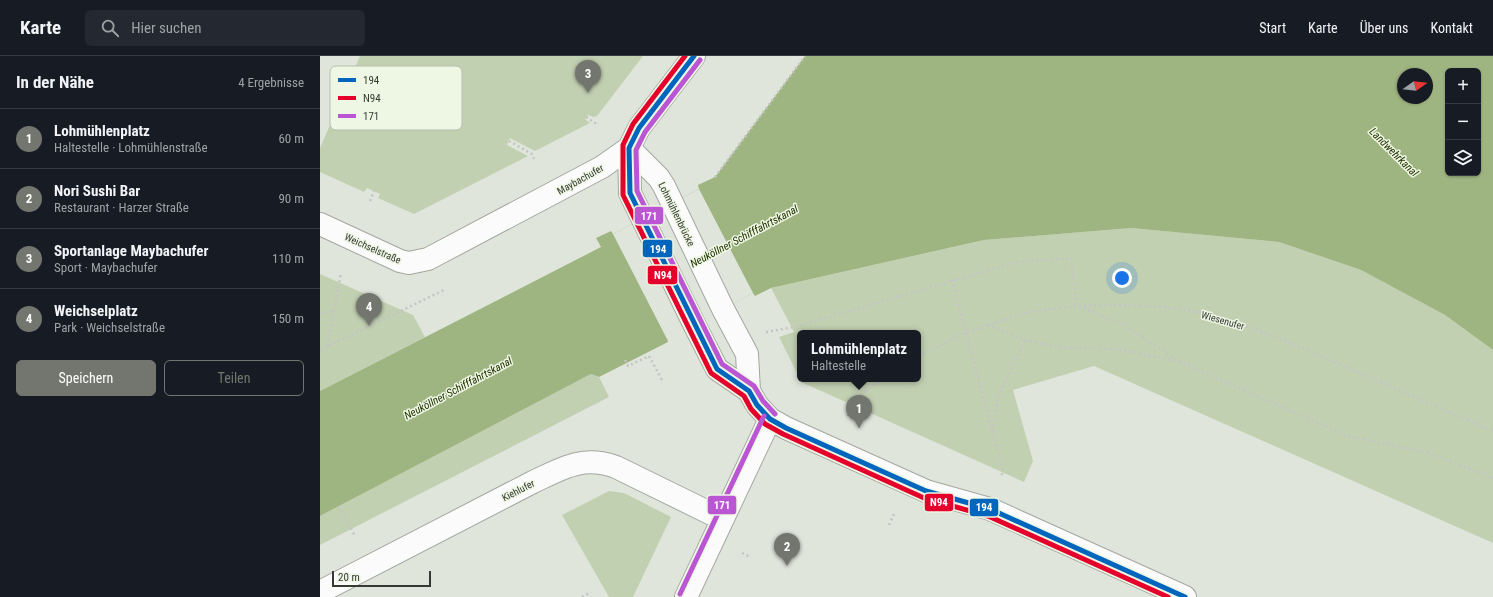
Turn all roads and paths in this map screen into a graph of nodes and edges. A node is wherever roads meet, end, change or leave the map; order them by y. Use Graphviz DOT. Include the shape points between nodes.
graph roads {
  1 [pos="694,56"];
  2 [pos="804,56"];
  3 [pos="586,117"];
  4 [pos="598,126"];
  5 [pos="509,141"];
  6 [pos="629,148"];
  7 [pos="534,159"];
  8 [pos="715,177"];
  9 [pos="374,191"];
  10 [pos="370,200"];
  11 [pos="320,224"];
  12 [pos="428,259"];
  13 [pos="340,273"];
  14 [pos="952,280"];
  15 [pos="444,290"];
  16 [pos="1077,306"];
  17 [pos="335,310"];
  18 [pos="320,314"];
  19 [pos="986,325"];
  20 [pos="762,332"];
  21 [pos="967,332"];
  22 [pos="1025,340"];
  23 [pos="327,347"];
  24 [pos="320,350"];
  25 [pos="921,355"];
  26 [pos="625,360"];
  27 [pos="1178,361"];
  28 [pos="663,382"];
  29 [pos="877,382"];
  30 [pos="749,391"];
  31 [pos="848,416"];
  32 [pos="770,419"];
  33 [pos="861,422"];
  34 [pos="859,428"];
  35 [pos="1493,431"];
  36 [pos="993,432"];
  37 [pos="1001,477"];
  38 [pos="1493,478"];
  39 [pos="339,506"];
  40 [pos="895,512"];
  41 [pos="722,519"];
  42 [pos="889,525"];
  43 [pos="355,536"];
  44 [pos="742,553"];
  45 [pos="750,557"];
  46 [pos="320,592"];
  47 [pos="591,592"];
  48 [pos="582,597"];
  49 [pos="686,597"];
  50 [pos="1186,597"];
  1 -- 6 [label="street, Maybachufer" via="639,128"];
  2 -- 8 [label="path"];
  3 -- 4 [label="path"];
  5 -- 7 [label="path" via="532,154"];
  6 -- 12 [label="street, Maybachufer" via="602,167"];
  6 -- 30 [label="street, Lohmühlenbrücke" via="659,178 747,354"];
  6 -- 30 [label="street" via="630,193 694,324 717,369"];
  9 -- 10 [label="path"];
  11 -- 12 [label="street, Weichselstraße" via="400,261 409,263"];
  13 -- 17 [label="path"];
  14 -- 16 [label="path" via="1018,262 1071,258"];
  14 -- 20 [label="path" via="794,327"];
  14 -- 21 [label="path"];
  15 -- 23 [label="path"];
  16 -- 19 [label="path, Wiesenufer" via="1028,312"];
  16 -- 27 [label="path" via="1122,324"];
  16 -- 35 [label="path, Wiesenufer" via="1168,307 1215,315 1277,337"];
  17 -- 18 [label="path"];
  17 -- 23 [label="path"];
  19 -- 21 [label="path, Wiesenufer"];
  19 -- 22 [label="path"];
  21 -- 25 [label="path, Wiesenufer"];
  21 -- 36 [label="path"];
  22 -- 27 [label="path" via="1064,348 1117,349"];
  22 -- 36 [label="path" via="998,396"];
  23 -- 24 [label="path"];
  26 -- 28 [label="path" via="628,366 649,356"];
  27 -- 38 [label="path" via="1348,436 1429,452"];
  29 -- 31 [label="path" via="856,402"];
  30 -- 32 [label="street" via="757,406"];
  32 -- 41 [label="street"];
  32 -- 50 [label="street" via="926,491 990,509"];
  33 -- 34 [label="path"];
  36 -- 37 [label="path" via="1003,471"];
  39 -- 43 [label="path"];
  40 -- 42 [label="path"];
  41 -- 46 [label="street, Kiehlufer" via="605,463 587,461 533,482"];
  41 -- 49 [label="street"];
  44 -- 45 [label="path"];
  47 -- 48 [label="path"];
}
